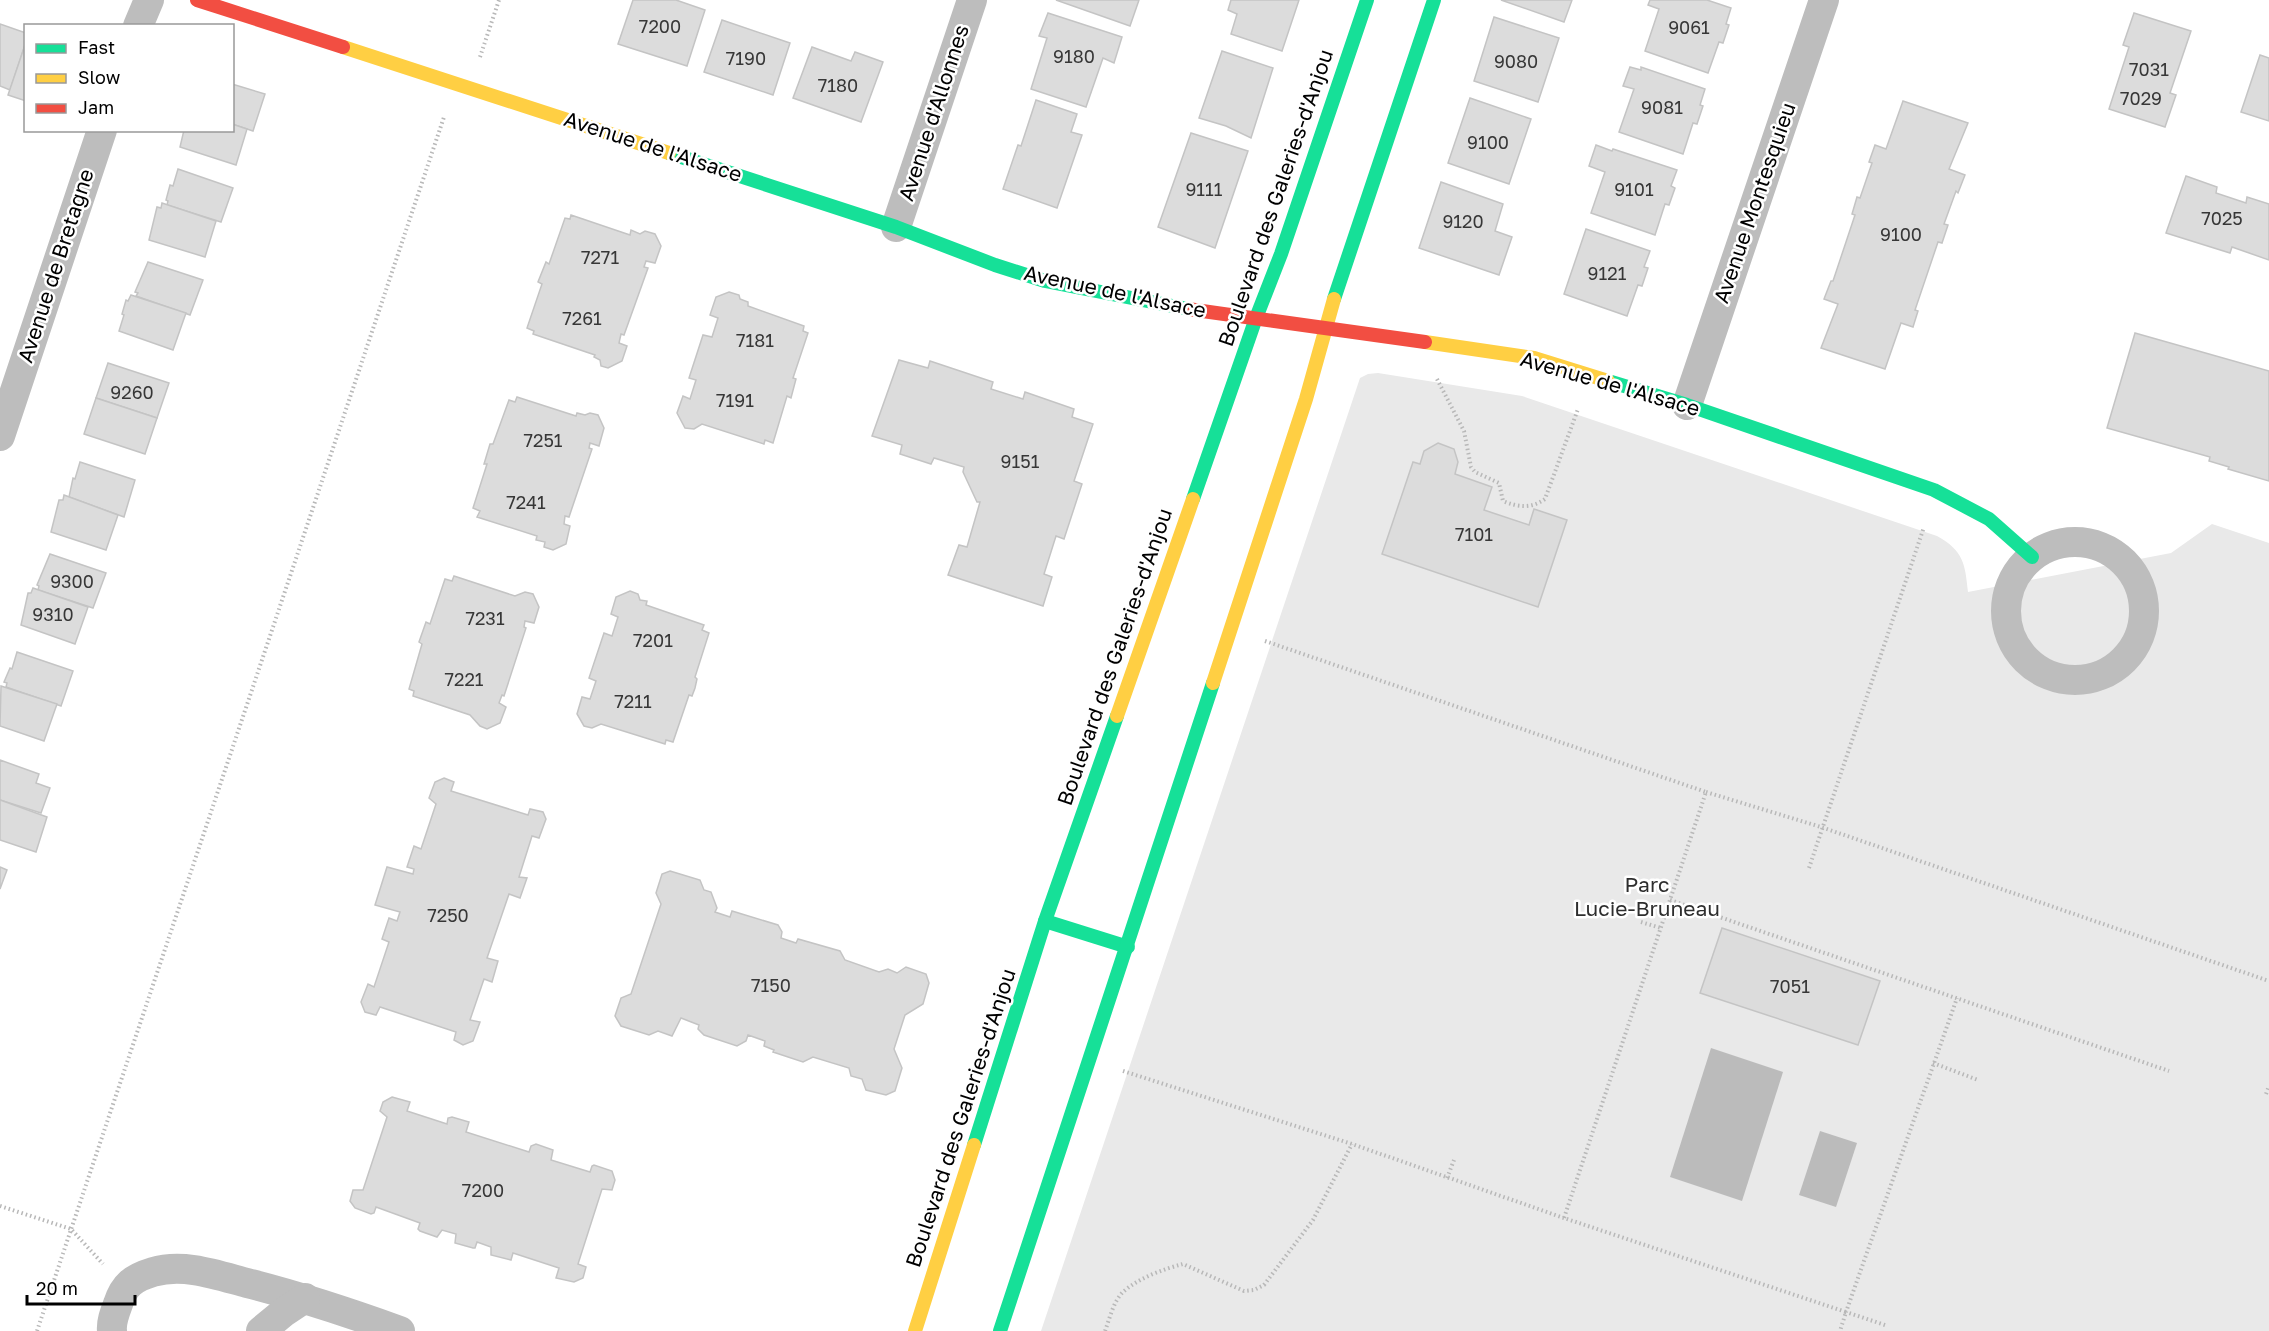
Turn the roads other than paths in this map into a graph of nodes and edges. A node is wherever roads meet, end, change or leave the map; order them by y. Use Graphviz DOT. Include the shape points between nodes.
graph roads {
  1 [pos="149,0"];
  2 [pos="197,0"];
  3 [pos="972,0"];
  4 [pos="1367,0"];
  5 [pos="1434,0"];
  6 [pos="1824,0"];
  7 [pos="139,24"];
  8 [pos="101,132"];
  9 [pos="896,227"];
  10 [pos="1256,318"];
  11 [pos="1325,327"];
  12 [pos="8,388"];
  13 [pos="1687,405"];
  14 [pos="0,436"];
  15 [pos="2032,557"];
  16 [pos="1045,921"];
  17 [pos="1128,947"];
  18 [pos="305,1298"];
  19 [pos="112,1331"];
  20 [pos="261,1331"];
  21 [pos="400,1331"];
  22 [pos="915,1331"];
  23 [pos="1000,1331"];
  1 -- 7 [label="street"];
  2 -- 9 [label="street, Avenue de l'Alsace"];
  3 -- 9 [label="street, Avenue d'Allonnes"];
  4 -- 10 [label="street, Boulevard des Galeries-d'Anjou"];
  5 -- 11 [label="street"];
  6 -- 13 [label="street, Avenue Montesquieu"];
  8 -- 12 [label="street, Avenue de Bretagne"];
  9 -- 10 [label="street, Avenue de l'Alsace" via="1046,281"];
  10 -- 11 [label="street, Avenue de l'Alsace"];
  10 -- 16 [label="street, Boulevard des Galeries-d'Anjou"];
  11 -- 13 [label="street, Avenue de l'Alsace" via="1534,358"];
  11 -- 17 [label="street" via="1306,399"];
  12 -- 14 [label="street, Avenue de Bretagne"];
  13 -- 15 [label="street, Avenue de l'Alsace" via="1934,490 1989,519"];
  15 -- 15 [label="street" via="2017,573 2008,594 2009,633 2022,657 2039,671 2060,679 2082,681 2104,675 2122,662 2136,645 2144,622 2144,598 2135,576 2120,558 2100,546 2077,541 2053,545"];
  16 -- 17 [label="street"];
  16 -- 22 [label="street, Boulevard des Galeries-d'Anjou"];
  17 -- 23 [label="street"];
  18 -- 19 [label="street" via="198,1270 155,1271 124,1288"];
  18 -- 20 [label="street"];
  18 -- 21 [label="street"];
}
